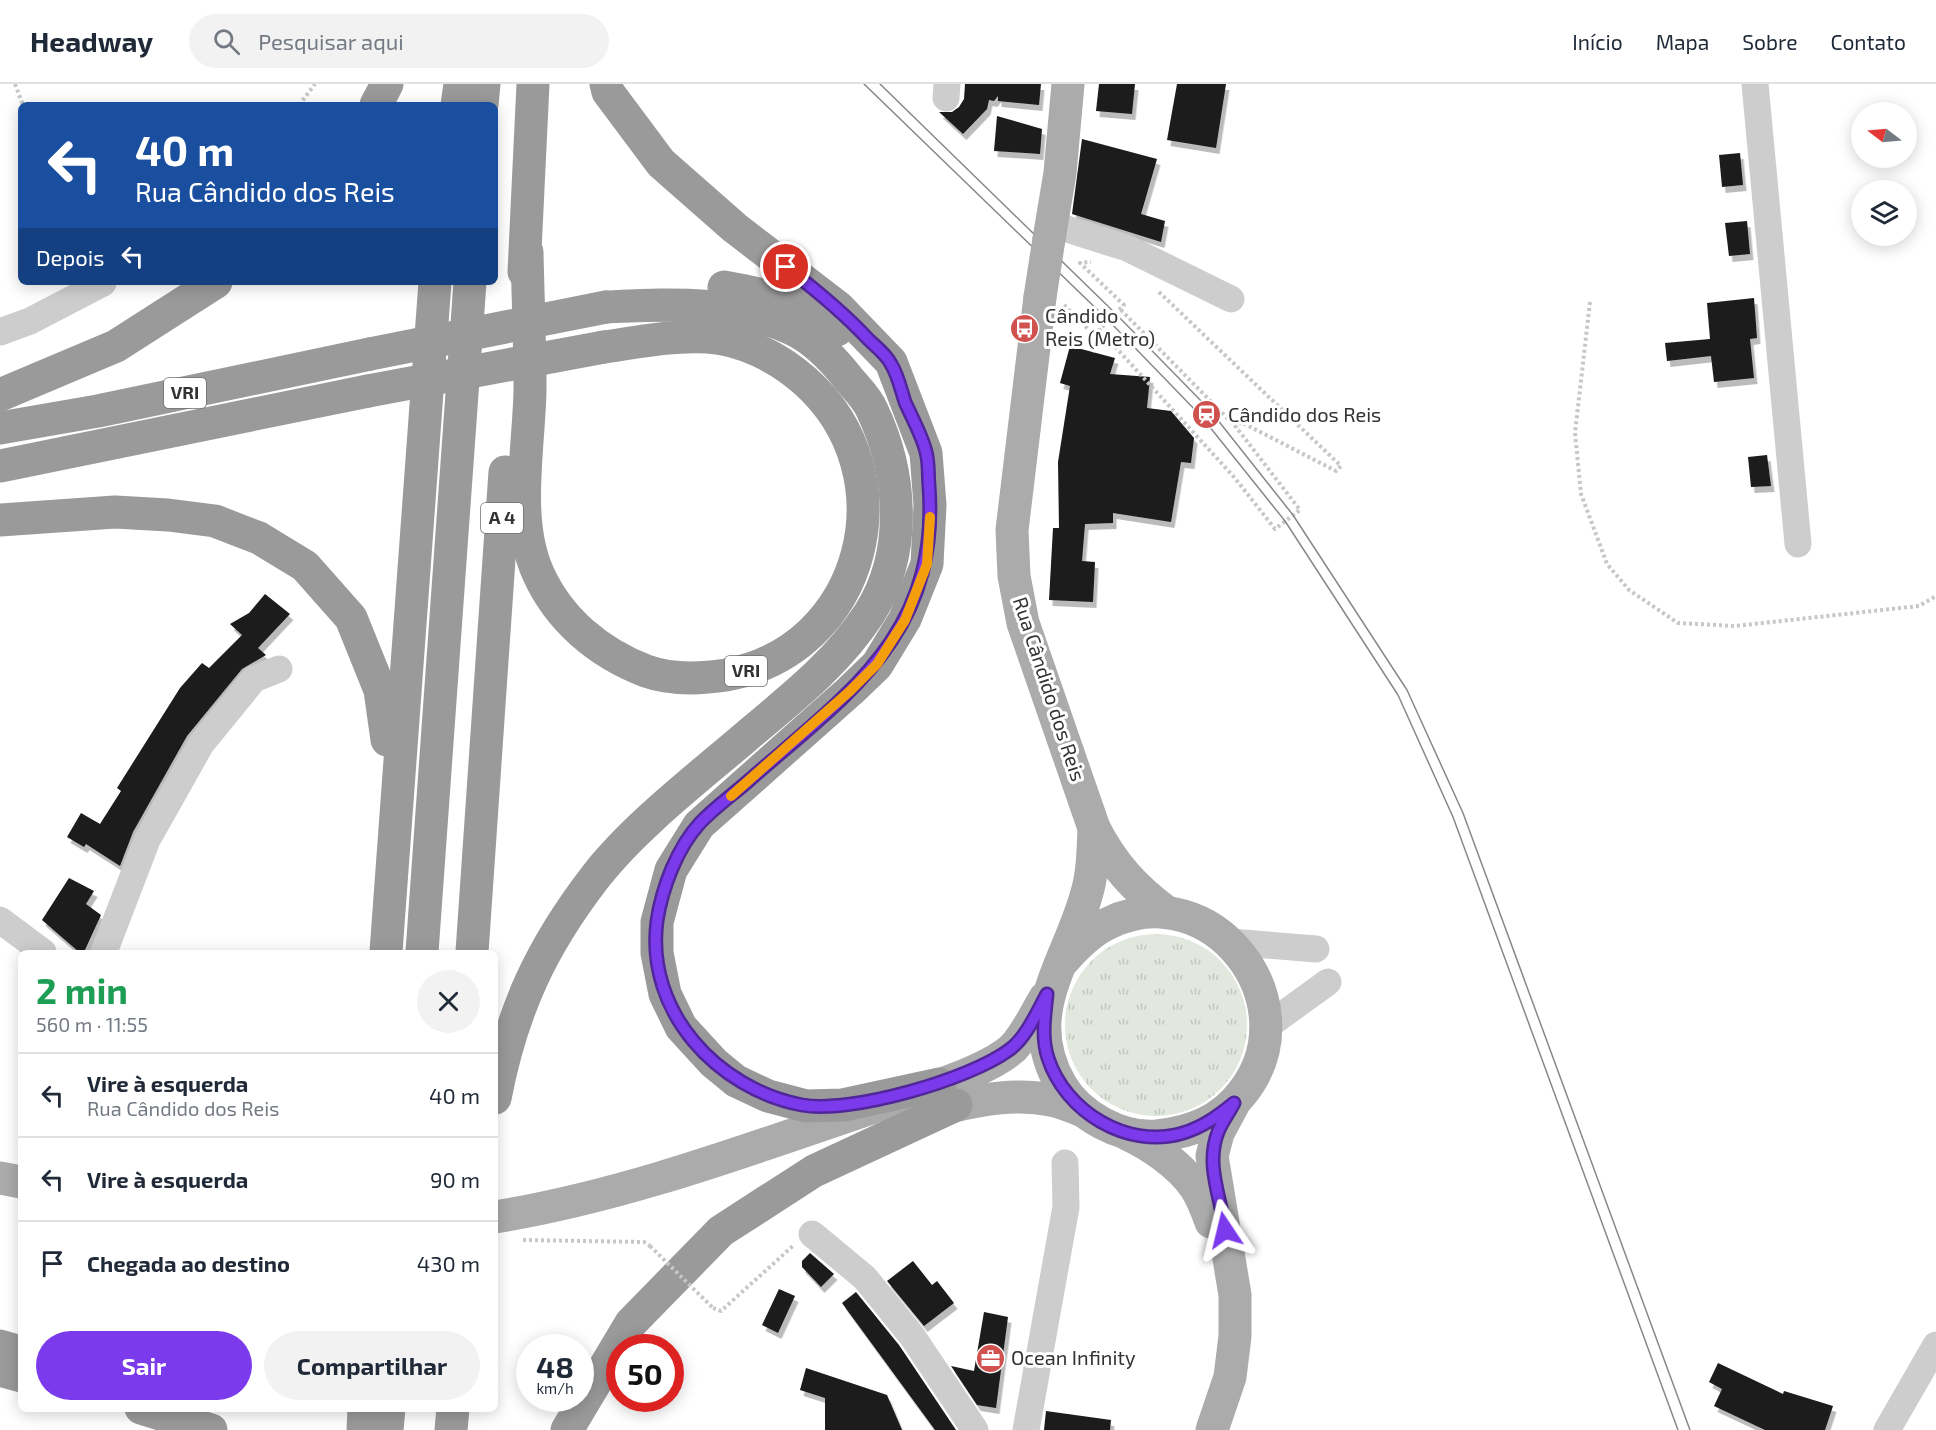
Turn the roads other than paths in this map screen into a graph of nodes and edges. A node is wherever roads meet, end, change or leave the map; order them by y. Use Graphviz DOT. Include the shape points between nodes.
graph roads {
  1 [pos="387,84"];
  2 [pos="460,84"];
  3 [pos="484,84"];
  4 [pos="533,84"];
  5 [pos="606,84"];
  6 [pos="1068,84"];
  7 [pos="1755,84"];
  8 [pos="378,102"];
  9 [pos="457,102"];
  10 [pos="482,102"];
  11 [pos="1050,232"];
  12 [pos="527,252"];
  13 [pos="99,285"];
  14 [pos="211,285"];
  15 [pos="435,285"];
  16 [pos="470,285"];
  17 [pos="1231,299"];
  18 [pos="606,307"];
  19 [pos="0,332"];
  20 [pos="0,395"];
  21 [pos="905,401"];
  22 [pos="0,428"];
  23 [pos="0,466"];
  24 [pos="0,520"];
  25 [pos="1798,544"];
  26 [pos="279,669"];
  27 [pos="1094,828"];
  28 [pos="391,864"];
  29 [pos="1168,913"];
  30 [pos="0,920"];
  31 [pos="1231,942"];
  32 [pos="1316,949"];
  33 [pos="40,950"];
  34 [pos="105,950"];
  35 [pos="386,950"];
  36 [pos="422,950"];
  37 [pos="472,950"];
  38 [pos="1064,960"];
  39 [pos="1328,982"];
  40 [pos="1047,994"];
  41 [pos="1266,1027"];
  42 [pos="498,1083"];
  43 [pos="948,1094"];
  44 [pos="1234,1103"];
  45 [pos="1083,1111"];
  46 [pos="1120,1131"];
  47 [pos="1065,1163"];
  48 [pos="0,1178"];
  49 [pos="18,1181"];
  50 [pos="0,1197"];
  51 [pos="18,1200"];
  52 [pos="498,1217"];
  53 [pos="545,1225"];
  54 [pos="498,1234"];
  55 [pos="812,1234"];
  56 [pos="1235,1295"];
  57 [pos="1936,1345"];
  58 [pos="0,1346"];
  59 [pos="18,1351"];
  60 [pos="0,1370"];
  61 [pos="18,1375"];
  62 [pos="154,1412"];
  63 [pos="364,1412"];
  64 [pos="389,1412"];
  65 [pos="453,1412"];
  66 [pos="211,1430"];
  67 [pos="363,1430"];
  68 [pos="387,1430"];
  69 [pos="451,1430"];
  70 [pos="567,1430"];
  71 [pos="975,1430"];
  72 [pos="1026,1430"];
  73 [pos="1212,1430"];
  74 [pos="1887,1430"];
  1 -- 8 [label="highway"];
  2 -- 9 [label="highway"];
  3 -- 10 [label="highway"];
  4 -- 12 [label="highway, A 4"];
  5 -- 21 [label="highway" via="661,163 735,228 838,307 891,362"];
  6 -- 11 [label="main road, Rua Cândido dos Reis"];
  7 -- 25 [label="street"];
  11 -- 17 [label="street" via="1127,248"];
  11 -- 27 [label="main road, Rua Cândido dos Reis, bridge" via="1051,300 1012,530 1014,576 1023,623"];
  12 -- 23 [label="highway, VRI, bridge" via="530,392 524,512 537,572 561,611 586,638 621,661 661,676 708,678 753,670 798,644 832,610 856,562 865,513 860,469 845,429 822,396 785,364 750,347 710,337 662,338 604,347 368,390"];
  12 -- 37 [label="highway, A 4" via="509,402"];
  13 -- 19 [label="street"];
  14 -- 20 [label="highway" via="116,346"];
  15 -- 28 [label="highway"];
  16 -- 36 [label="highway, A 4"];
  18 -- 21 [label="highway, VRI" via="657,287 714,286 771,295 804,308 846,336"];
  18 -- 22 [label="highway, VRI, bridge"];
  18 -- 42 [label="highway, VRI" via="713,305 761,316 795,330 831,357 872,407 891,462 898,507 892,561 870,612 832,663 654,816 597,874 543,953 522,996"];
  21 -- 43 [label="highway" via="926,453 930,505 927,564 905,620 877,664 850,691 699,825 671,870 657,922 657,953 665,994 681,1027 736,1081 768,1096 806,1106"];
  24 -- 28 [label="highway" via="115,512 203,520 259,538 305,566 351,618 380,690 388,744"];
  26 -- 34 [label="street" via="254,679 201,744 147,840"];
  27 -- 29 [label="main road, Rua Cândido dos Reis" via="1108,855 1131,884"];
  27 -- 38 [label="main road, Rua Cândido dos Reis" via="1092,871"];
  28 -- 35 [label="highway"];
  29 -- 31 [label="main road, Rua Cândido dos Reis" via="1202,923"];
  29 -- 38 [label="main road, Rua Cândido dos Reis" via="1138,914 1110,922 1084,938"];
  30 -- 33 [label="street"];
  31 -- 32 [label="street"];
  31 -- 41 [label="main road, Rua Cândido dos Reis" via="1250,966 1263,996"];
  38 -- 40 [label="main road, Rua Cândido dos Reis"];
  39 -- 41 [label="street"];
  40 -- 43 [label="main road" via="1013,1048"];
  40 -- 45 [label="main road, Rua Cândido dos Reis" via="1043,1026 1048,1057 1062,1087"];
  41 -- 44 [label="main road, Rua Cândido dos Reis" via="1262,1055 1251,1081"];
  43 -- 45 [label="main road" via="981,1099 1051,1100"];
  43 -- 53 [label="main road" via="714,1181"];
  43 -- 70 [label="highway" via="721,1231 630,1323"];
  44 -- 46 [label="main road, Rua Cândido dos Reis" via="1210,1122 1181,1134 1150,1137"];
  44 -- 56 [label="main road" via="1218,1133 1212,1156"];
  45 -- 46 [label="main road, Rua Cândido dos Reis"];
  46 -- 56 [label="main road" via="1144,1142 1196,1187"];
  47 -- 72 [label="street" via="1066,1207"];
  48 -- 49 [label="main road"];
  50 -- 51 [label="main road"];
  52 -- 53 [label="main road"];
  53 -- 54 [label="main road"];
  55 -- 71 [label="street" via="865,1278 912,1336"];
  56 -- 73 [label="main road" via="1230,1377"];
  57 -- 74 [label="street"];
  58 -- 59 [label="highway"];
  60 -- 61 [label="highway"];
  62 -- 66 [label="highway"];
  63 -- 67 [label="highway"];
  64 -- 68 [label="highway"];
  65 -- 69 [label="highway"];
}
